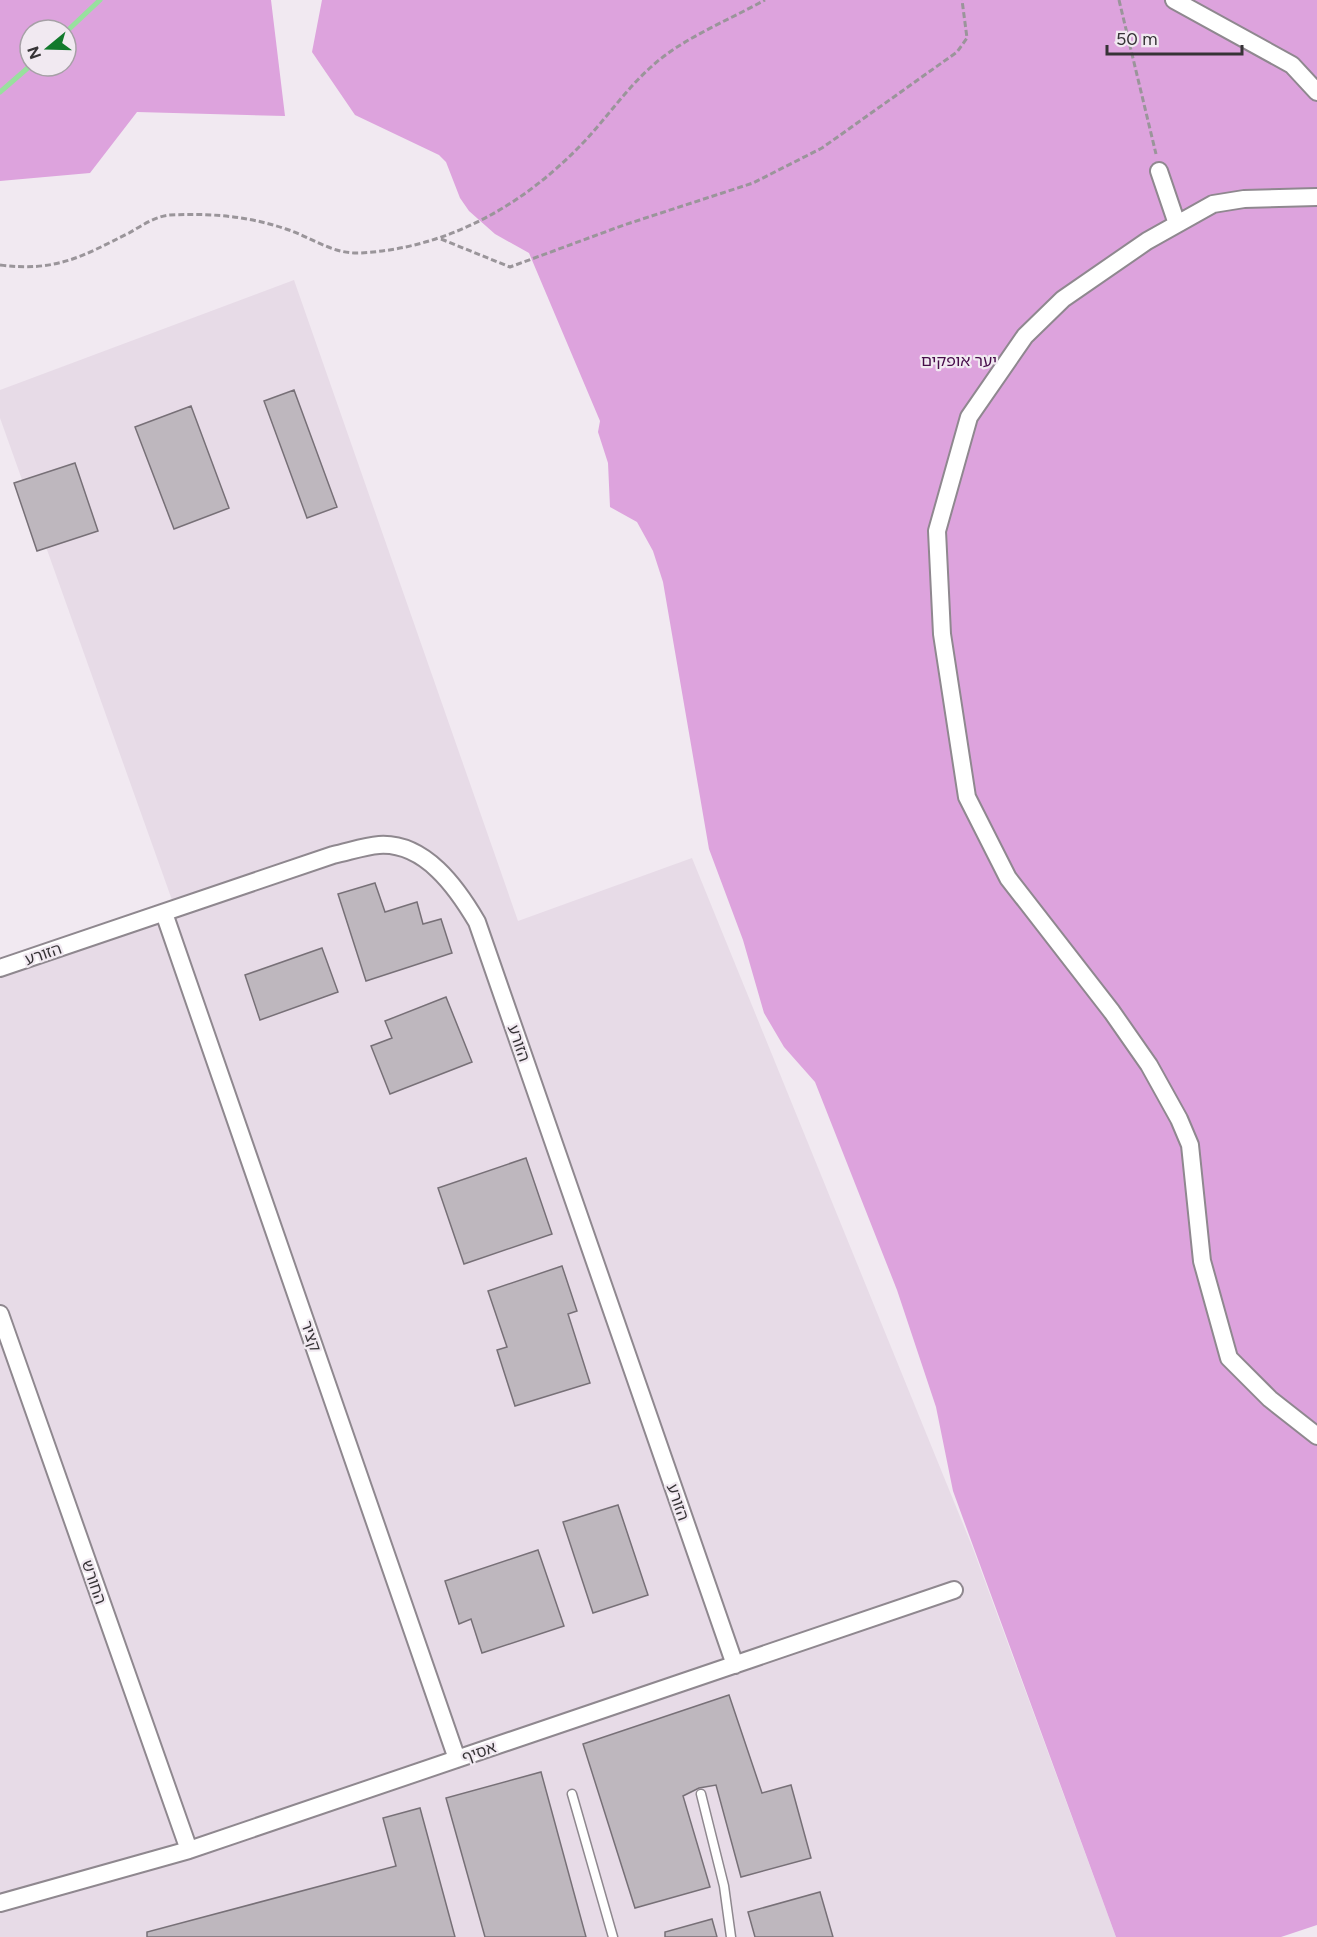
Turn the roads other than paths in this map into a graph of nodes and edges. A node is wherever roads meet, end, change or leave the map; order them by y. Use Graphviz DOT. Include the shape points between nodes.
graph roads {
  1 [pos="1174,0"];
  2 [pos="1317,92"];
  3 [pos="1160,171"];
  4 [pos="1317,197"];
  5 [pos="1177,224"];
  6 [pos="164,913"];
  7 [pos="0,968"];
  8 [pos="0,1314"];
  9 [pos="1317,1436"];
  10 [pos="954,1590"];
  11 [pos="735,1665"];
  12 [pos="457,1759"];
  13 [pos="572,1794"];
  14 [pos="701,1794"];
  15 [pos="189,1850"];
  16 [pos="0,1903"];
  17 [pos="613,1937"];
  18 [pos="731,1937"];
  1 -- 2 [label="street" via="1292,65"];
  3 -- 5 [label="street"];
  4 -- 5 [label="street" via="1213,204"];
  5 -- 9 [label="street" via="1063,299 1025,336 969,417 937,531 942,634 967,797 1008,878 1149,1065 1190,1145 1202,1261 1229,1358 1270,1399"];
  6 -- 7 [label="street, הזורע"];
  6 -- 11 [label="street, הזורע" via="333,855 380,845 401,848 423,859 461,895 477,922"];
  6 -- 12 [label="street, קציר"];
  8 -- 15 [label="street, החורש"];
  10 -- 11 [label="street, אסיף"];
  11 -- 12 [label="street, אסיף"];
  12 -- 15 [label="street, אסיף"];
  13 -- 17 [label="lane"];
  14 -- 18 [label="lane" via="724,1886"];
  15 -- 16 [label="street, אסיף"];
}
